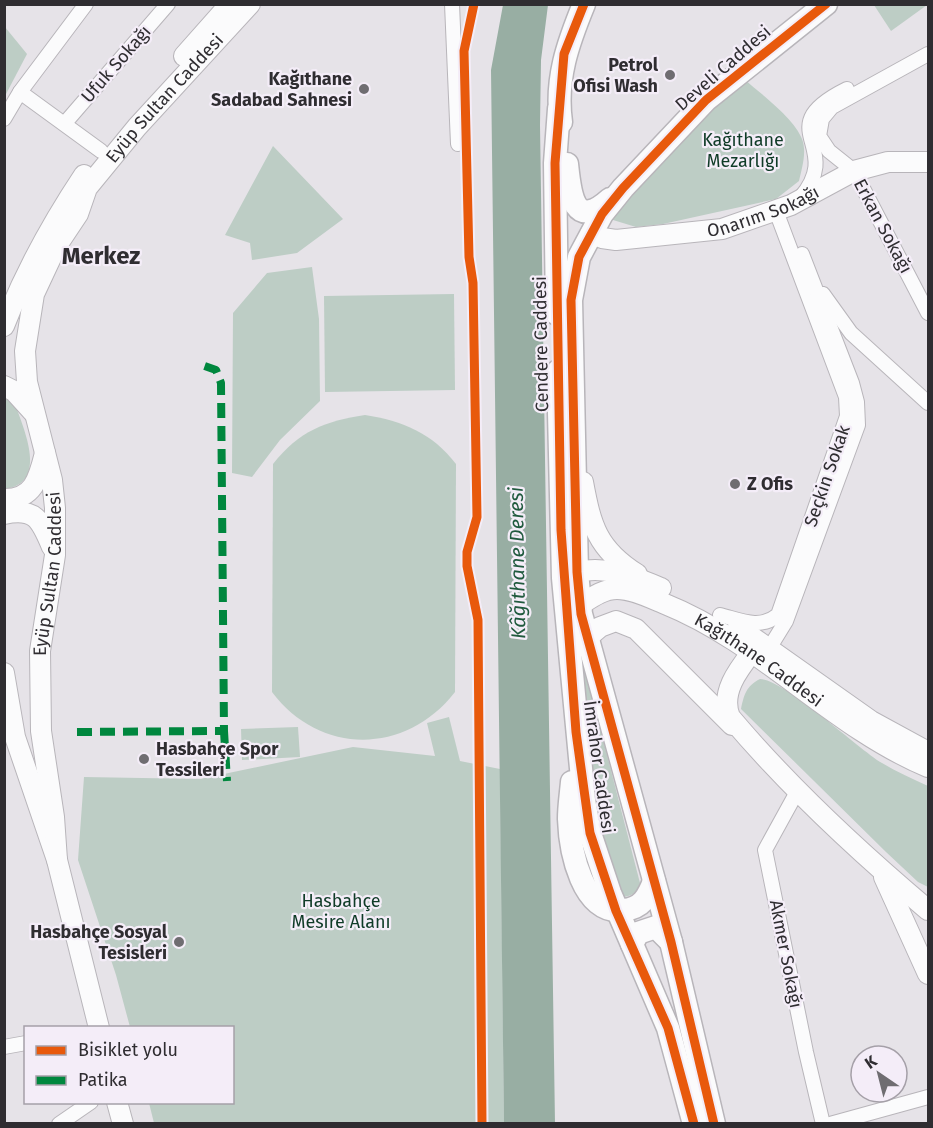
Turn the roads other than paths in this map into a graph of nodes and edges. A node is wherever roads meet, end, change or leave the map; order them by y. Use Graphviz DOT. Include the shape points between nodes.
graph roads {
  1 [pos="86,4"];
  2 [pos="168,4"];
  3 [pos="230,4"];
  4 [pos="250,4"];
  5 [pos="452,4"];
  6 [pos="571,4"];
  7 [pos="584,4"];
  8 [pos="826,4"];
  9 [pos="928,47"];
  10 [pos="564,54"];
  11 [pos="928,54"];
  12 [pos="20,92"];
  13 [pos="559,109"];
  14 [pos="4,119"];
  15 [pos="65,123"];
  16 [pos="458,144"];
  17 [pos="101,151"];
  18 [pos="928,162"];
  19 [pos="854,171"];
  20 [pos="622,188"];
  21 [pos="786,207"];
  22 [pos="591,233"];
  23 [pos="812,277"];
  24 [pos="928,312"];
  25 [pos="4,326"];
  26 [pos="4,386"];
  27 [pos="928,403"];
  28 [pos="38,419"];
  29 [pos="45,450"];
  30 [pos="576,462"];
  31 [pos="4,499"];
  32 [pos="4,514"];
  33 [pos="55,555"];
  34 [pos="570,575"];
  35 [pos="655,585"];
  36 [pos="580,605"];
  37 [pos="720,615"];
  38 [pos="586,638"];
  39 [pos="761,649"];
  40 [pos="4,673"];
  41 [pos="736,673"];
  42 [pos="681,675"];
  43 [pos="744,734"];
  44 [pos="928,752"];
  45 [pos="928,767"];
  46 [pos="798,790"];
  47 [pos="57,860"];
  48 [pos="882,871"];
  49 [pos="654,880"];
  50 [pos="616,911"];
  51 [pos="928,912"];
  52 [pos="671,942"];
  53 [pos="632,945"];
  54 [pos="917,950"];
  55 [pos="928,974"];
  56 [pos="98,1026"];
  57 [pos="24,1043"];
  58 [pos="4,1047"];
  59 [pos="928,1097"];
  60 [pos="89,1104"];
  61 [pos="118,1104"];
  62 [pos="59,1124"];
  63 [pos="123,1124"];
  64 [pos="694,1124"];
  65 [pos="714,1124"];
  66 [pos="824,1124"];
  67 [pos="831,1124"];
  1 -- 12 [label="street"];
  2 -- 15 [label="street, Ufuk Sokağı"];
  3 -- 17 [label="main road, Eyüp Sultan Caddesi"];
  4 -- 28 [label="main road, Eyüp Sultan Caddesi" via="136,127 87,188 78,214 56,247 34,294 25,351 27,382"];
  5 -- 16 [label="street"];
  6 -- 10 [label="main road"];
  7 -- 10 [label="main road"];
  8 -- 20 [label="main road, Develi Caddesi" via="706,100"];
  9 -- 21 [label="street" via="816,107 808,130 817,170 809,188"];
  10 -- 13 [label="main road"];
  11 -- 19 [label="street" via="832,107 822,119 822,144"];
  12 -- 14 [label="street"];
  12 -- 15 [label="street"];
  13 -- 20 [label="main road" via="576,207 592,212"];
  13 -- 34 [label="main road, Cendere Caddesi" via="555,163"];
  15 -- 17 [label="street"];
  17 -- 25 [label="main road, Eyüp Sultan Caddesi" via="63,207 26,274"];
  18 -- 19 [label="main road, Onarım Sokağı" via="888,162"];
  19 -- 21 [label="main road, Onarım Sokağı"];
  19 -- 24 [label="street, Erkan Sokağı"];
  20 -- 22 [label="main road, Cendere Caddesi"];
  21 -- 22 [label="main road, Onarım Sokağı" via="722,229 616,240"];
  21 -- 23 [label="street, Seçkin Sokak"];
  21 -- 37 [label="street, Seçkin Sokak" via="846,397 847,416 778,615 754,624"];
  22 -- 30 [label="main road, Cendere Caddesi" via="576,268 571,300"];
  23 -- 27 [label="street" via="851,333"];
  23 -- 39 [label="street, Seçkin Sokak" via="852,383 858,425 786,621"];
  26 -- 28 [label="main road" via="14,391"];
  28 -- 29 [label="main road, Eyüp Sultan Caddesi"];
  29 -- 31 [label="main road" via="32,490 20,498"];
  29 -- 33 [label="main road, Eyüp Sultan Caddesi" via="55,508"];
  30 -- 34 [label="main road, Cendere Caddesi"];
  30 -- 35 [label="main road" via="596,533 620,561"];
  32 -- 33 [label="main road" via="18,511 42,522"];
  33 -- 47 [label="main road, Eyüp Sultan Caddesi" via="40,651 41,720"];
  34 -- 35 [label="main road, Kağıthane Caddesi" via="602,568"];
  34 -- 36 [label="main road, Cendere Caddesi"];
  34 -- 50 [label="main road, İmrahor Caddesi" via="576,732 569,819 587,892 595,903"];
  35 -- 37 [label="main road, Kağıthane Caddesi"];
  36 -- 38 [label="main road, İmrahor Caddesi"];
  36 -- 39 [label="main road, Kağıthane Caddesi" via="608,590 628,591 694,616"];
  37 -- 39 [label="main road, Kağıthane Caddesi"];
  38 -- 42 [label="main road" via="609,622 624,622 636,629"];
  38 -- 49 [label="main road, İmrahor Caddesi"];
  39 -- 41 [label="main road"];
  39 -- 44 [label="main road, Kağıthane Caddesi" via="871,721"];
  39 -- 45 [label="main road, Kağıthane Caddesi" via="864,733"];
  40 -- 47 [label="main road, Eyüp Sultan Caddesi" via="15,737"];
  41 -- 42 [label="main road" via="711,687 700,687"];
  41 -- 43 [label="main road" via="729,689 727,710"];
  42 -- 43 [label="main road"];
  43 -- 46 [label="main road"];
  46 -- 48 [label="main road"];
  46 -- 66 [label="street, Akmer Sokağı" via="765,850"];
  47 -- 56 [label="main road, Eyüp Sultan Caddesi"];
  48 -- 51 [label="main road"];
  48 -- 54 [label="main road"];
  49 -- 50 [label="main road" via="641,905"];
  49 -- 52 [label="main road, İmrahor Caddesi"];
  50 -- 53 [label="main road"];
  51 -- 54 [label="main road" via="922,911 915,920"];
  52 -- 53 [label="main road" via="656,927 638,933"];
  52 -- 65 [label="main road, İmrahor Caddesi"];
  53 -- 64 [label="main road" via="668,1028"];
  54 -- 55 [label="main road"];
  57 -- 58 [label="street"];
  59 -- 67 [label="street"];
  60 -- 62 [label="street"];
  61 -- 63 [label="main road"];
}
